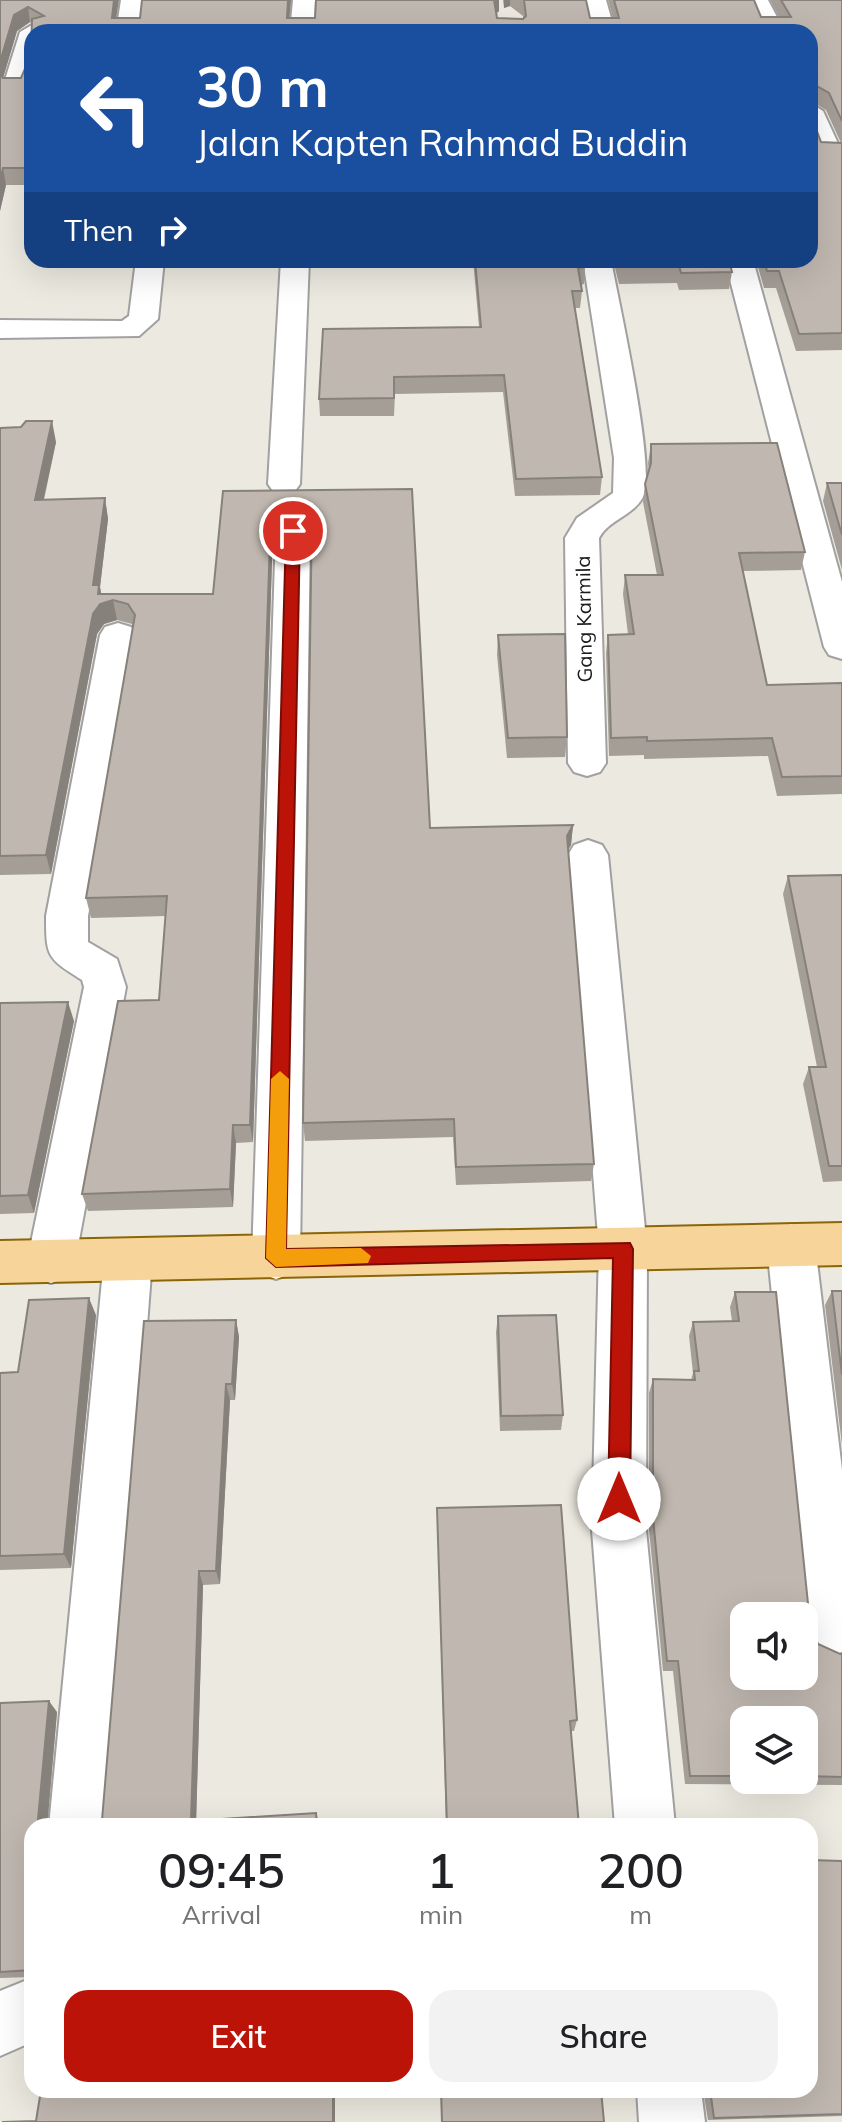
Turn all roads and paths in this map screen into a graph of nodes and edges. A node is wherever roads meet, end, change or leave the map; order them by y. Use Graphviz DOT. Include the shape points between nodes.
graph roads {
  1 [pos="132,0"];
  2 [pos="304,0"];
  3 [pos="595,0"];
  4 [pos="760,5"];
  5 [pos="129,24"];
  6 [pos="302,24"];
  7 [pos="601,24"];
  8 [pos="769,24"];
  9 [pos="24,59"];
  10 [pos="16,87"];
  11 [pos="818,130"];
  12 [pos="827,152"];
  13 [pos="149,268"];
  14 [pos="295,268"];
  15 [pos="598,268"];
  16 [pos="741,268"];
  17 [pos="0,329"];
  18 [pos="284,484"];
  19 [pos="293,531"];
  20 [pos="118,635"];
  21 [pos="842,647"];
  22 [pos="587,763"];
  23 [pos="588,855"];
  24 [pos="842,1244"];
  25 [pos="791,1245"];
  26 [pos="623,1249"];
  27 [pos="276,1258"];
  28 [pos="128,1260"];
  29 [pos="0,1262"];
  30 [pos="51,1262"];
  31 [pos="834,1633"];
  32 [pos="80,1818"];
  33 [pos="644,1818"];
  34 [pos="24,2013"];
  35 [pos="0,2024"];
  36 [pos="670,2098"];
  37 [pos="672,2122"];
  1 -- 5 [label="street"];
  2 -- 6 [label="street"];
  3 -- 7 [label="street"];
  4 -- 8 [label="street"];
  9 -- 10 [label="street"];
  11 -- 12 [label="street"];
  13 -- 17 [label="street" via="138,326"];
  14 -- 18 [label="street"];
  15 -- 22 [label="street, Gang Karmila" via="630,470 629,494 589,525 582,538"];
  16 -- 21 [label="street"];
  19 -- 27 [label="street"];
  20 -- 30 [label="street" via="67,916 67,950 102,971 105,987"];
  23 -- 26 [label="street"];
  24 -- 25 [label="main road"];
  25 -- 26 [label="main road"];
  25 -- 31 [label="street"];
  26 -- 27 [label="main road"];
  26 -- 33 [label="street" via="619,1530"];
  27 -- 28 [label="main road"];
  28 -- 30 [label="main road"];
  28 -- 32 [label="street"];
  29 -- 30 [label="main road"];
  34 -- 35 [label="street"];
  36 -- 37 [label="street"];
}
